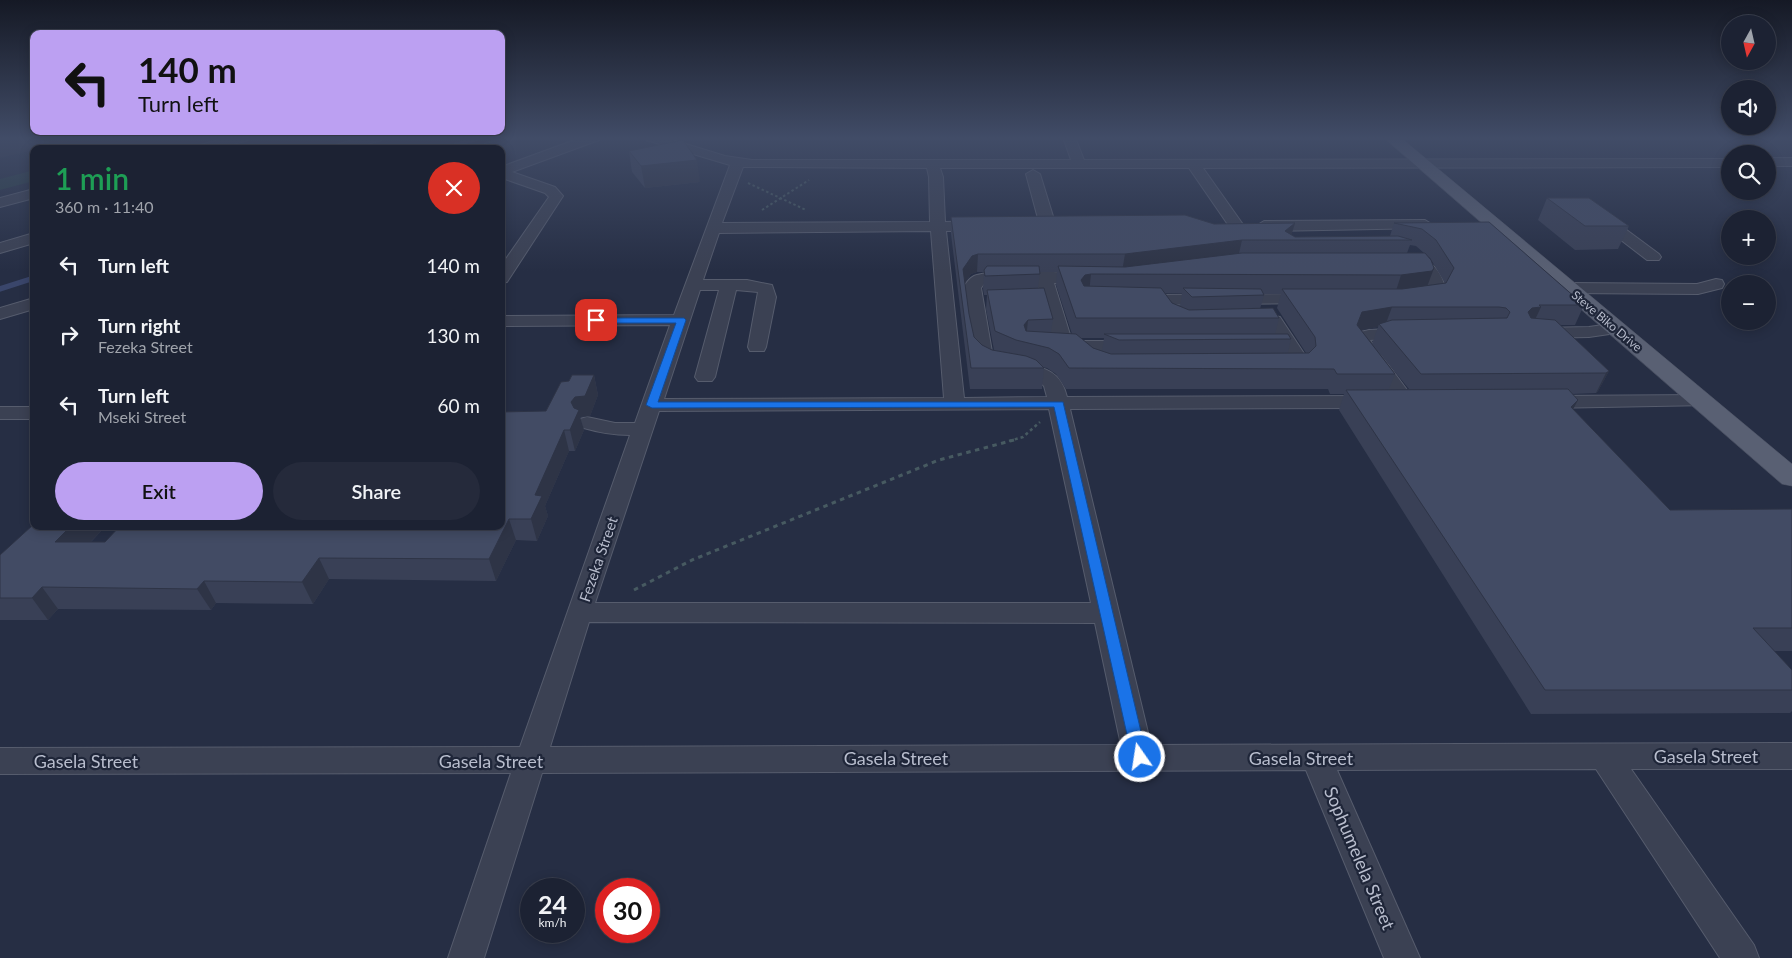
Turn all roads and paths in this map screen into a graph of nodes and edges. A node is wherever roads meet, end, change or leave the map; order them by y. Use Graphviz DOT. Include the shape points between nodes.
graph roads {
  1 [pos="526,182"];
  2 [pos="729,182"];
  3 [pos="757,182"];
  4 [pos="806,182"];
  5 [pos="936,182"];
  6 [pos="1035,182"];
  7 [pos="1206,182"];
  8 [pos="1442,182"];
  9 [pos="30,195"];
  10 [pos="782,198"];
  11 [pos="0,202"];
  12 [pos="1589,209"];
  13 [pos="758,213"];
  14 [pos="1472,224"];
  15 [pos="938,226"];
  16 [pos="993,226"];
  17 [pos="1030,226"];
  18 [pos="1048,226"];
  19 [pos="1068,226"];
  20 [pos="1216,226"];
  21 [pos="1236,226"];
  22 [pos="839,227"];
  23 [pos="713,228"];
  24 [pos="1439,230"];
  25 [pos="1495,231"];
  26 [pos="30,239"];
  27 [pos="0,248"];
  28 [pos="1653,257"];
  29 [pos="1414,261"];
  30 [pos="505,272"];
  31 [pos="1044,277"];
  32 [pos="1104,278"];
  33 [pos="1682,278"];
  34 [pos="1716,284"];
  35 [pos="694,285"];
  36 [pos="729,285"];
  37 [pos="1568,288"];
  38 [pos="1698,288"];
  39 [pos="1262,299"];
  40 [pos="1031,300"];
  41 [pos="1050,300"];
  42 [pos="1117,300"];
  43 [pos="1327,300"];
  44 [pos="1403,300"];
  45 [pos="30,304"];
  46 [pos="0,314"];
  47 [pos="681,320"];
  48 [pos="505,321"];
  49 [pos="1274,321"];
  50 [pos="1255,322"];
  51 [pos="1617,328"];
  52 [pos="1424,333"];
  53 [pos="1530,333"];
  54 [pos="1041,346"];
  55 [pos="1072,346"];
  56 [pos="756,347"];
  57 [pos="1149,347"];
  58 [pos="1105,366"];
  59 [pos="1268,369"];
  60 [pos="705,377"];
  61 [pos="1702,401"];
  62 [pos="1524,402"];
  63 [pos="1564,402"];
  64 [pos="955,404"];
  65 [pos="652,405"];
  66 [pos="1052,412"];
  67 [pos="0,413"];
  68 [pos="30,413"];
  69 [pos="1583,421"];
  70 [pos="586,424"];
  71 [pos="643,429"];
  72 [pos="1792,478"];
  73 [pos="628,595"];
  74 [pos="579,612"];
  75 [pos="1106,613"];
  76 [pos="1792,756"];
  77 [pos="1140,757"];
  78 [pos="1605,757"];
  79 [pos="1317,759"];
  80 [pos="0,761"];
  81 [pos="532,762"];
  82 [pos="466,958"];
  83 [pos="1402,958"];
  84 [pos="1741,958"];
  1 -- 30 [label="street" via="550,190 556,196"];
  2 -- 23 [label="street, Fezeka Street"];
  3 -- 10 [label="path"];
  4 -- 10 [label="path"];
  5 -- 15 [label="street"];
  6 -- 18 [label="street"];
  7 -- 21 [label="street"];
  8 -- 25 [label="main road, Steve Biko Drive"];
  9 -- 11 [label="street"];
  10 -- 13 [label="path"];
  10 -- 22 [label="path"];
  12 -- 28 [label="street"];
  14 -- 25 [label="street"];
  15 -- 16 [label="street"];
  15 -- 22 [label="street"];
  15 -- 64 [label="street"];
  17 -- 18 [label="street"];
  18 -- 19 [label="street"];
  20 -- 21 [label="street"];
  21 -- 24 [label="street" via="1264,226 1299,235"];
  22 -- 23 [label="street"];
  23 -- 35 [label="street, Fezeka Street"];
  25 -- 37 [label="main road, Steve Biko Drive"];
  26 -- 27 [label="street"];
  29 -- 44 [label="street" via="1434,277 1437,287 1433,296"];
  31 -- 32 [label="street"];
  31 -- 41 [label="street"];
  31 -- 66 [label="street" via="983,278 972,287 984,302 983,354 995,364 1039,372 1049,377 1054,384"];
  33 -- 38 [label="street"];
  34 -- 38 [label="street"];
  35 -- 36 [label="street"];
  35 -- 47 [label="street, Fezeka Street"];
  36 -- 56 [label="street" via="763,287 767,292"];
  36 -- 60 [label="street"];
  37 -- 38 [label="street"];
  37 -- 51 [label="main road, Steve Biko Drive"];
  39 -- 42 [label="street" via="1169,308"];
  39 -- 43 [label="street"];
  39 -- 49 [label="street"];
  40 -- 41 [label="street"];
  41 -- 55 [label="street"];
  45 -- 46 [label="street"];
  47 -- 48 [label="street"];
  47 -- 65 [label="street, Fezeka Street"];
  49 -- 50 [label="street"];
  49 -- 59 [label="street" via="1281,346 1299,364 1288,369"];
  51 -- 53 [label="street" via="1577,333"];
  51 -- 61 [label="main road, Steve Biko Drive"];
  52 -- 66 [label="street" via="1369,334 1360,340 1416,402"];
  54 -- 55 [label="street"];
  55 -- 57 [label="street"];
  55 -- 58 [label="street"];
  61 -- 63 [label="street"];
  61 -- 72 [label="main road, Steve Biko Drive"];
  62 -- 63 [label="street"];
  63 -- 69 [label="street"];
  64 -- 65 [label="street"];
  64 -- 66 [label="street"];
  65 -- 71 [label="street, Fezeka Street"];
  66 -- 73 [label="path" via="1023,437 930,463 692,560"];
  66 -- 75 [label="street"];
  67 -- 68 [label="street"];
  70 -- 71 [label="street" via="615,430"];
  71 -- 74 [label="street, Fezeka Street"];
  74 -- 75 [label="street"];
  74 -- 81 [label="street, Fezeka Street"];
  75 -- 77 [label="street"];
  76 -- 78 [label="street, Gasela Street"];
  77 -- 79 [label="street, Gasela Street"];
  77 -- 81 [label="street, Gasela Street"];
  78 -- 79 [label="street, Gasela Street"];
  78 -- 84 [label="street"];
  79 -- 83 [label="street, Sophumelela Street"];
  80 -- 81 [label="street, Gasela Street"];
  81 -- 82 [label="street, Fezeka Street"];
}
